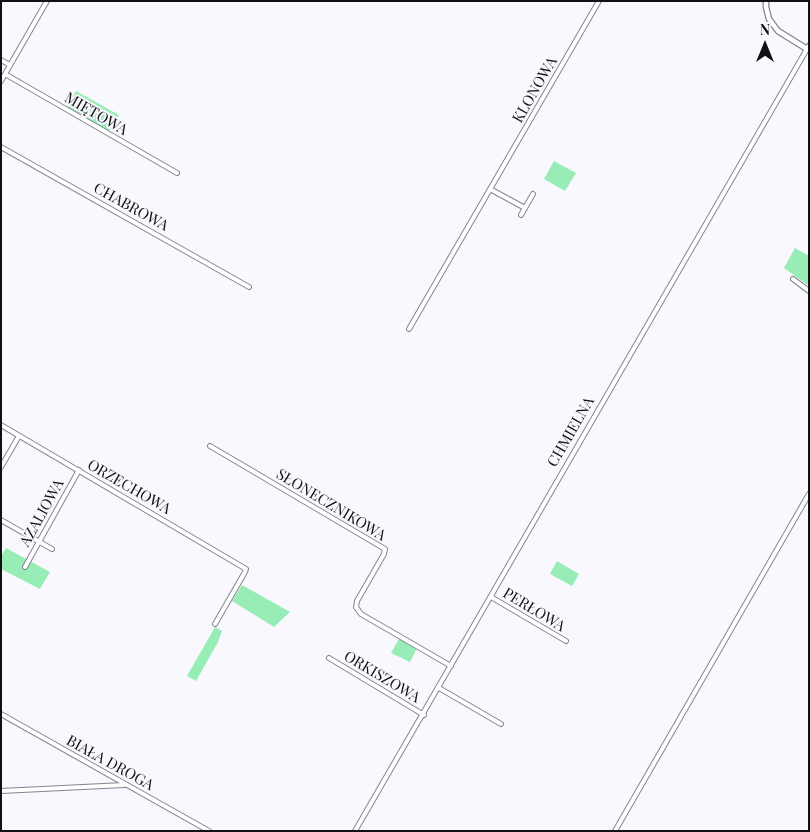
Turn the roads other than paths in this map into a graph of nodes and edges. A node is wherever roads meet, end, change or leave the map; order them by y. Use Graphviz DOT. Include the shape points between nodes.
graph roads {
  1 [pos="47,1"];
  2 [pos="600,1"];
  3 [pos="766,1"];
  4 [pos="808,48"];
  5 [pos="1,60"];
  6 [pos="10,65"];
  7 [pos="5,74"];
  8 [pos="1,81"];
  9 [pos="1,147"];
  10 [pos="177,174"];
  11 [pos="490,189"];
  12 [pos="533,194"];
  13 [pos="525,208"];
  14 [pos="521,215"];
  15 [pos="793,279"];
  16 [pos="249,287"];
  17 [pos="809,291"];
  18 [pos="409,330"];
  19 [pos="1,425"];
  20 [pos="19,436"];
  21 [pos="210,446"];
  22 [pos="1,467"];
  23 [pos="79,470"];
  24 [pos="809,494"];
  25 [pos="1,520"];
  26 [pos="40,541"];
  27 [pos="52,549"];
  28 [pos="25,567"];
  29 [pos="491,597"];
  30 [pos="215,624"];
  31 [pos="566,641"];
  32 [pos="329,658"];
  33 [pos="452,666"];
  34 [pos="438,688"];
  35 [pos="1,714"];
  36 [pos="424,715"];
  37 [pos="501,724"];
  38 [pos="125,784"];
  39 [pos="1,791"];
  40 [pos="209,831"];
  41 [pos="356,831"];
  42 [pos="615,831"];
  1 -- 6 [label="street"];
  2 -- 11 [label="street, KLONOWA"];
  3 -- 4 [label="street" via="778,31"];
  4 -- 29 [label="street, CHMIELNA"];
  5 -- 6 [label="street"];
  6 -- 7 [label="street"];
  7 -- 8 [label="street"];
  7 -- 10 [label="street, MIĘTOWA"];
  9 -- 16 [label="street, CHABROWA"];
  11 -- 13 [label="street"];
  11 -- 18 [label="street, KLONOWA"];
  12 -- 13 [label="street"];
  13 -- 14 [label="street"];
  15 -- 17 [label="street"];
  19 -- 20 [label="street, ORZECHOWA"];
  20 -- 22 [label="street"];
  20 -- 23 [label="street, ORZECHOWA"];
  21 -- 33 [label="street, SŁONECZNIKOWA" via="385,549 356,607 361,614"];
  23 -- 26 [label="street, AZALIOWA"];
  23 -- 30 [label="street, ORZECHOWA" via="246,569"];
  24 -- 42 [label="street"];
  25 -- 26 [label="street"];
  26 -- 27 [label="street"];
  26 -- 28 [label="street, AZALIOWA"];
  29 -- 31 [label="street, PERŁOWA"];
  29 -- 33 [label="street, CHMIELNA"];
  32 -- 36 [label="street, ORKISZOWA"];
  33 -- 34 [label="street, CHMIELNA"];
  34 -- 36 [label="street, CHMIELNA"];
  34 -- 37 [label="street"];
  35 -- 38 [label="street, BIAŁA DROGA"];
  36 -- 41 [label="street, CHMIELNA"];
  38 -- 39 [label="street"];
  38 -- 40 [label="street, BIAŁA DROGA"];
}
